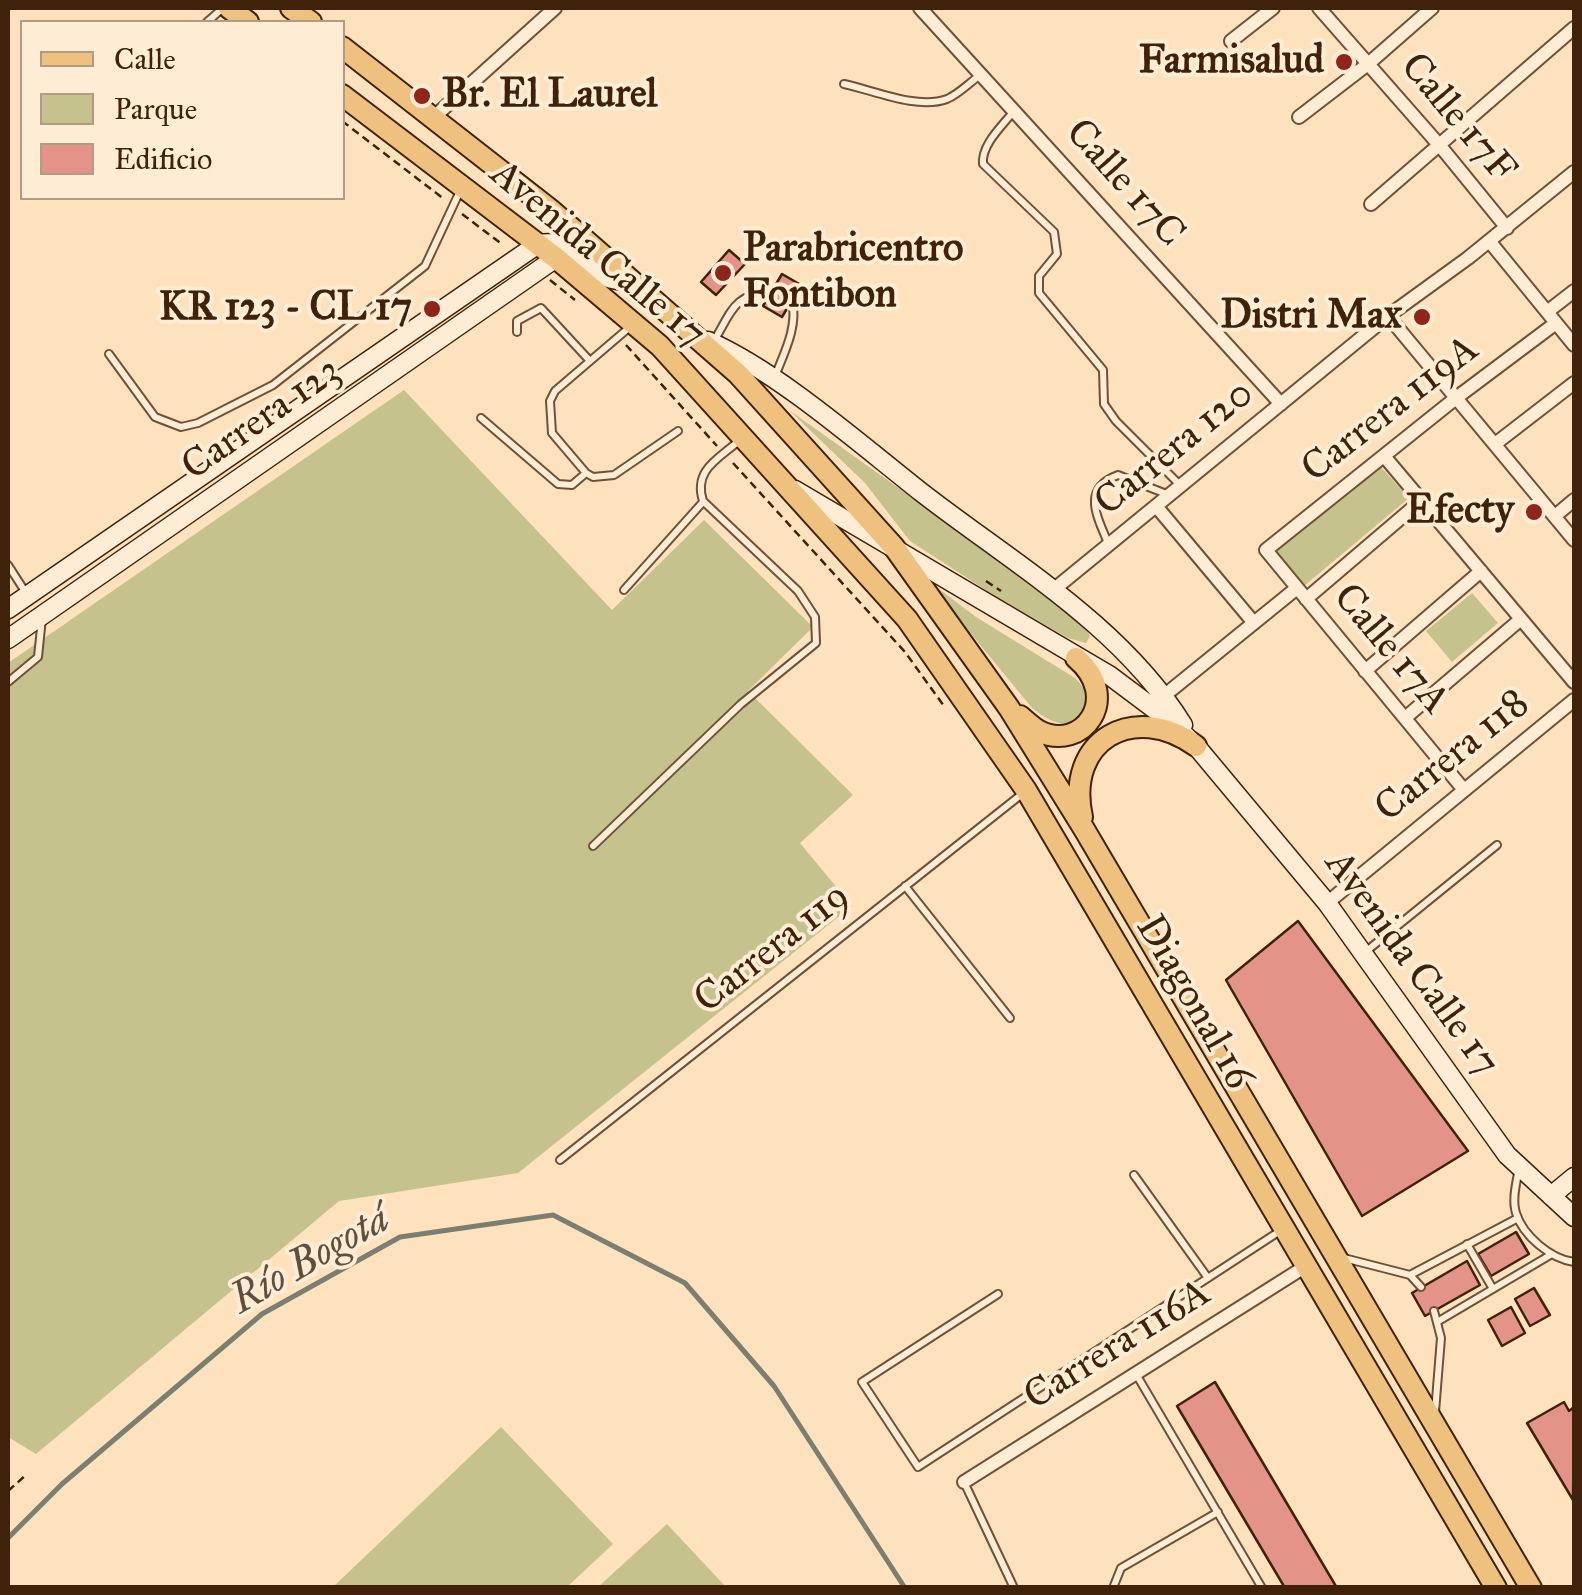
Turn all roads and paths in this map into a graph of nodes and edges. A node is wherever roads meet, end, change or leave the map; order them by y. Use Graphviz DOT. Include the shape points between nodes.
graph roads {
  1 [pos="555,8"];
  2 [pos="920,8"];
  3 [pos="1273,8"];
  4 [pos="1319,8"];
  5 [pos="1432,8"];
  6 [pos="1574,28"];
  7 [pos="1231,41"];
  8 [pos="345,49"];
  9 [pos="1368,64"];
  10 [pos="980,75"];
  11 [pos="844,84"];
  12 [pos="345,97"];
  13 [pos="1014,111"];
  14 [pos="434,118"];
  15 [pos="1299,118"];
  16 [pos="345,123"];
  17 [pos="1441,147"];
  18 [pos="1574,172"];
  19 [pos="462,186"];
  20 [pos="1372,204"];
  21 [pos="453,206"];
  22 [pos="1507,228"];
  23 [pos="1490,242"];
  24 [pos="538,244"];
  25 [pos="520,258"];
  26 [pos="556,258"];
  27 [pos="538,271"];
  28 [pos="639,284"];
  29 [pos="772,290"];
  30 [pos="1574,290"];
  31 [pos="792,300"];
  32 [pos="579,302"];
  33 [pos="1388,316"];
  34 [pos="1552,317"];
  35 [pos="627,330"];
  36 [pos="518,332"];
  37 [pos="706,341"];
  38 [pos="1574,345"];
  39 [pos="109,354"];
  40 [pos="590,360"];
  41 [pos="774,380"];
  42 [pos="1574,383"];
  43 [pos="1456,398"];
  44 [pos="1281,404"];
  45 [pos="481,418"];
  46 [pos="678,431"];
  47 [pos="742,438"];
  48 [pos="1495,444"];
  49 [pos="724,454"];
  50 [pos="1384,456"];
  51 [pos="586,473"];
  52 [pos="786,485"];
  53 [pos="1181,486"];
  54 [pos="1169,495"];
  55 [pos="1422,500"];
  56 [pos="1574,500"];
  57 [pos="703,502"];
  58 [pos="1156,506"];
  59 [pos="1554,516"];
  60 [pos="1574,540"];
  61 [pos="1108,545"];
  62 [pos="894,548"];
  63 [pos="1266,550"];
  64 [pos="8,565"];
  65 [pos="1481,571"];
  66 [pos="624,590"];
  67 [pos="1052,591"];
  68 [pos="1301,593"];
  69 [pos="28,595"];
  70 [pos="8,609"];
  71 [pos="42,616"];
  72 [pos="1521,618"];
  73 [pos="1254,623"];
  74 [pos="1100,629"];
  75 [pos="8,640"];
  76 [pos="1076,658"];
  77 [pos="1365,670"];
  78 [pos="8,682"];
  79 [pos="1574,682"];
  80 [pos="1164,696"];
  81 [pos="1574,700"];
  82 [pos="1009,708"];
  83 [pos="948,711"];
  84 [pos="1404,718"];
  85 [pos="1196,746"];
  86 [pos="1026,790"];
  87 [pos="1464,790"];
  88 [pos="1084,829"];
  89 [pos="1497,845"];
  90 [pos="593,846"];
  91 [pos="905,886"];
  92 [pos="1326,903"];
  93 [pos="1362,954"];
  94 [pos="1010,1018"];
  95 [pos="560,1160"];
  96 [pos="1519,1166"];
  97 [pos="1134,1175"];
  98 [pos="1574,1177"];
  99 [pos="1551,1196"];
  100 [pos="1574,1217"];
  101 [pos="1518,1218"];
  102 [pos="1284,1229"];
  103 [pos="1468,1244"];
  104 [pos="1552,1254"];
  105 [pos="1335,1256"];
  106 [pos="1574,1262"];
  107 [pos="1306,1266"];
  108 [pos="1410,1275"];
  109 [pos="1208,1278"];
  110 [pos="1421,1288"];
  111 [pos="1494,1289"];
  112 [pos="998,1294"];
  113 [pos="1434,1311"];
  114 [pos="1437,1322"];
  115 [pos="1136,1374"];
  116 [pos="1434,1423"];
  117 [pos="26,1475"];
  118 [pos="964,1482"];
  119 [pos="8,1491"];
  120 [pos="1218,1512"];
  121 [pos="1014,1588"];
  122 [pos="1114,1588"];
  123 [pos="1262,1588"];
  124 [pos="1496,1588"];
  125 [pos="1531,1588"];
  1 -- 14 [label="street"];
  2 -- 10 [label="street, Calle 17C"];
  3 -- 7 [label="street"];
  4 -- 9 [label="street, Calle 17F"];
  5 -- 9 [label="street"];
  6 -- 17 [label="street"];
  8 -- 14 [label="main road, Avenida Calle 17"];
  9 -- 15 [label="street"];
  9 -- 17 [label="street, Calle 17F"];
  10 -- 11 [label="lane" via="941,101"];
  10 -- 13 [label="street, Calle 17C"];
  12 -- 19 [label="main road, Avenida Calle 17"];
  13 -- 44 [label="street, Calle 17C"];
  13 -- 53 [label="lane" via="987,145 983,164 1054,232 1057,254 1039,276 1039,293 1103,370 1104,404"];
  14 -- 28 [label="main road, Avenida Calle 17"];
  16 -- 21 [label="path"];
  17 -- 20 [label="street"];
  17 -- 22 [label="street, Calle 17F"];
  18 -- 22 [label="street, Carrera 120"];
  19 -- 21 [label="lane"];
  19 -- 24 [label="main road, Avenida Calle 17"];
  21 -- 25 [label="path"];
  21 -- 39 [label="lane" via="425,266 273,385 198,423 181,427 155,418"];
  22 -- 23 [label="street, Carrera 120"];
  23 -- 33 [label="street, Carrera 120"];
  23 -- 34 [label="street, Calle 17F"];
  24 -- 25 [label="main road, Carrera 123"];
  24 -- 26 [label="main road, Avenida Calle 17"];
  24 -- 28 [label="main road" via="570,247 604,277"];
  25 -- 69 [label="main road, Carrera 123"];
  26 -- 27 [label="main road, Carrera 123"];
  26 -- 35 [label="main road, Avenida Calle 17"];
  27 -- 32 [label="path"];
  27 -- 71 [label="main road, Carrera 123"];
  28 -- 37 [label="main road, Avenida Calle 17"];
  29 -- 37 [label="lane" via="749,293"];
  30 -- 34 [label="street, Carrera 119A"];
  31 -- 41 [label="lane" via="793,328"];
  33 -- 43 [label="street"];
  33 -- 44 [label="street, Carrera 120"];
  34 -- 38 [label="street, Calle 17F"];
  34 -- 43 [label="street, Carrera 119A"];
  35 -- 40 [label="lane"];
  35 -- 47 [label="main road, Avenida Calle 17" via="684,372"];
  35 -- 49 [label="path"];
  36 -- 40 [label="lane" via="517,321 541,308"];
  37 -- 41 [label="main road, Avenida Calle 17"];
  37 -- 62 [label="main road, Avenida Calle 17"];
  40 -- 51 [label="lane" via="555,391 548,417 552,433"];
  41 -- 67 [label="main road, Avenida Calle 17"];
  42 -- 48 [label="street"];
  43 -- 48 [label="street"];
  43 -- 50 [label="street, Carrera 119A"];
  44 -- 53 [label="street, Carrera 120"];
  45 -- 51 [label="lane" via="558,484 572,486"];
  46 -- 51 [label="lane" via="614,475"];
  47 -- 49 [label="lane"];
  47 -- 52 [label="main road, Avenida Calle 17"];
  48 -- 59 [label="street"];
  49 -- 57 [label="lane" via="702,474"];
  49 -- 83 [label="path" via="905,652"];
  50 -- 55 [label="street"];
  50 -- 63 [label="street, Carrera 119A"];
  52 -- 62 [label="main road, Avenida Calle 17"];
  52 -- 86 [label="main road, Diagonal 16" via="907,618"];
  53 -- 54 [label="street, Carrera 120"];
  54 -- 58 [label="street, Carrera 120"];
  54 -- 61 [label="lane" via="1118,475 1104,480 1095,510"];
  55 -- 65 [label="street"];
  55 -- 68 [label="street"];
  56 -- 59 [label="street"];
  57 -- 66 [label="lane"];
  57 -- 90 [label="lane" via="798,591 815,617 816,642"];
  58 -- 61 [label="street, Carrera 120"];
  58 -- 73 [label="street"];
  59 -- 60 [label="street"];
  61 -- 67 [label="street, Carrera 120"];
  62 -- 76 [label="main road, Avenida Calle 17"];
  62 -- 82 [label="main road, Diagonal 16"];
  63 -- 68 [label="street, Calle 17A"];
  64 -- 69 [label="lane"];
  65 -- 72 [label="street"];
  65 -- 77 [label="street"];
  67 -- 74 [label="main road, Avenida Calle 17"];
  68 -- 73 [label="street"];
  68 -- 77 [label="street, Calle 17A"];
  69 -- 70 [label="main road, Carrera 123"];
  69 -- 71 [label="main road"];
  71 -- 75 [label="main road, Carrera 123"];
  71 -- 78 [label="lane" via="38,656"];
  72 -- 79 [label="street"];
  72 -- 84 [label="street"];
  73 -- 80 [label="street"];
  74 -- 76 [label="main road" via="1090,651"];
  74 -- 80 [label="main road, Avenida Calle 17"];
  76 -- 82 [label="main road" via="1096,682 1098,698 1084,726 1054,736"];
  76 -- 85 [label="main road, Avenida Calle 17" via="1140,696"];
  77 -- 84 [label="street, Calle 17A"];
  80 -- 85 [label="main road, Avenida Calle 17"];
  81 -- 87 [label="street, Carrera 118"];
  82 -- 88 [label="main road, Diagonal 16"];
  84 -- 87 [label="street, Calle 17A"];
  85 -- 88 [label="main road" via="1148,726 1111,734 1078,779"];
  85 -- 92 [label="main road, Avenida Calle 17"];
  86 -- 91 [label="lane, Carrera 119"];
  86 -- 102 [label="main road, Diagonal 16"];
  87 -- 92 [label="street, Carrera 118"];
  88 -- 105 [label="main road, Diagonal 16"];
  89 -- 93 [label="lane"];
  91 -- 94 [label="lane"];
  91 -- 95 [label="lane, Carrera 119"];
  92 -- 93 [label="main road, Avenida Calle 17"];
  93 -- 96 [label="main road, Avenida Calle 17"];
  96 -- 99 [label="main road, Avenida Calle 17"];
  96 -- 101 [label="lane"];
  97 -- 109 [label="lane"];
  98 -- 99 [label="main road"];
  99 -- 100 [label="main road, Avenida Calle 17"];
  101 -- 103 [label="lane"];
  101 -- 104 [label="lane"];
  102 -- 107 [label="main road, Diagonal 16"];
  102 -- 109 [label="lane"];
  103 -- 108 [label="lane"];
  103 -- 111 [label="lane"];
  104 -- 106 [label="lane"];
  104 -- 111 [label="lane"];
  105 -- 108 [label="lane"];
  105 -- 116 [label="main road, Diagonal 16"];
  107 -- 115 [label="street, Carrera 116A"];
  107 -- 124 [label="main road, Diagonal 16"];
  108 -- 110 [label="lane"];
  109 -- 112 [label="lane" via="918,1467 862,1382"];
  111 -- 114 [label="lane"];
  113 -- 114 [label="lane"];
  114 -- 116 [label="lane" via="1442,1361"];
  115 -- 118 [label="street, Carrera 116A"];
  115 -- 120 [label="lane"];
  116 -- 125 [label="main road, Diagonal 16"];
  117 -- 119 [label="path"];
  118 -- 121 [label="lane"];
  120 -- 122 [label="lane" via="1121,1568"];
  120 -- 123 [label="lane"];
}
